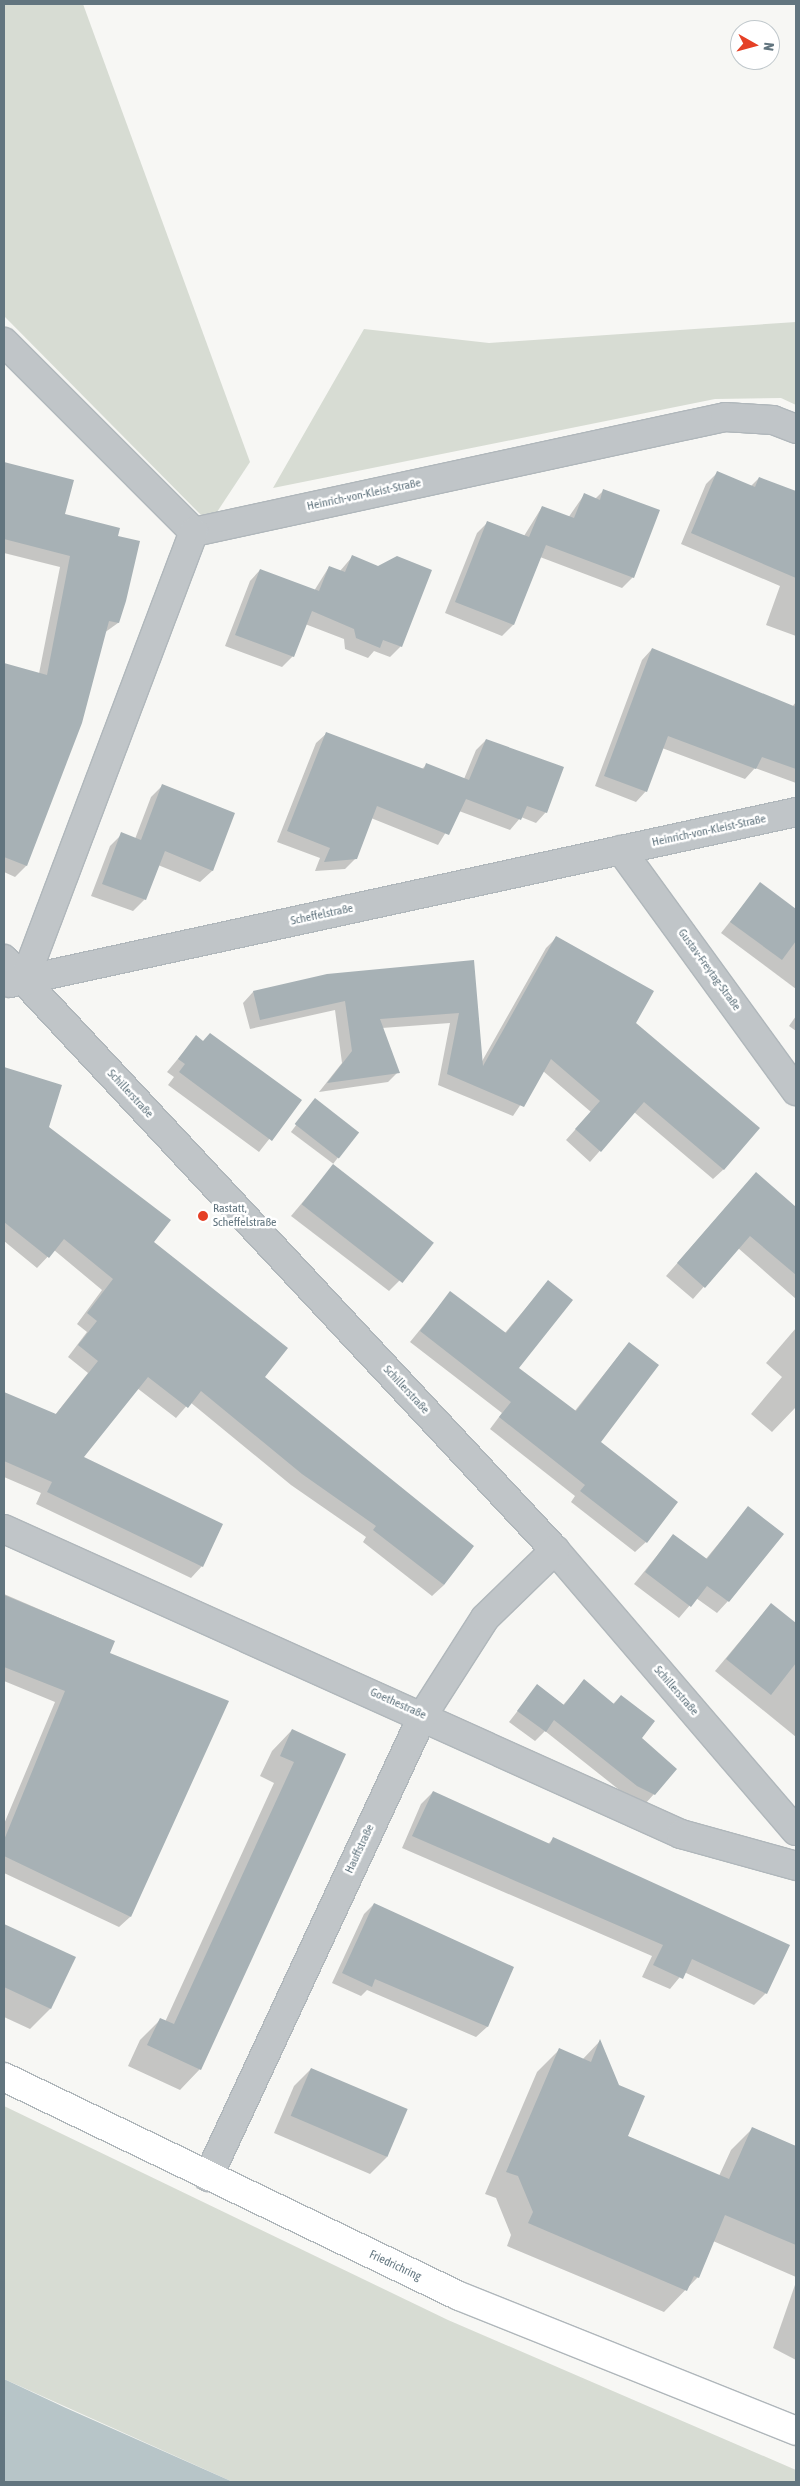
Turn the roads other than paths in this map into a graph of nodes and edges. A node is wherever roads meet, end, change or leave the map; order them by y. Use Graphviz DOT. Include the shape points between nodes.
graph roads {
  1 [pos="4,342"];
  2 [pos="796,429"];
  3 [pos="194,532"];
  4 [pos="796,812"];
  5 [pos="621,850"];
  6 [pos="4,959"];
  7 [pos="14,983"];
  8 [pos="796,1091"];
  9 [pos="4,1529"];
  10 [pos="555,1550"];
  11 [pos="423,1715"];
  12 [pos="796,1832"];
  13 [pos="796,1866"];
  14 [pos="4,2077"];
  15 [pos="208,2177"];
  16 [pos="796,2431"];
  1 -- 3 [label="street"];
  2 -- 3 [label="street, Heinrich-von-Kleist-Straße" via="773,420 725,417"];
  3 -- 7 [label="street"];
  4 -- 5 [label="street, Heinrich-von-Kleist-Straße"];
  5 -- 7 [label="street, Scheffelstraße"];
  5 -- 8 [label="street, Gustav-Freytag-Straße"];
  6 -- 7 [label="street, Schillerstraße"];
  7 -- 10 [label="street, Schillerstraße"];
  9 -- 11 [label="street, Goethestraße"];
  10 -- 11 [label="street, Hauffstraße" via="485,1618"];
  10 -- 12 [label="street, Schillerstraße"];
  11 -- 13 [label="street, Goethestraße" via="681,1834"];
  11 -- 15 [label="street, Hauffstraße"];
  14 -- 15 [label="main road, Friedrichring"];
  15 -- 16 [label="main road, Friedrichring" via="459,2296"];
}
